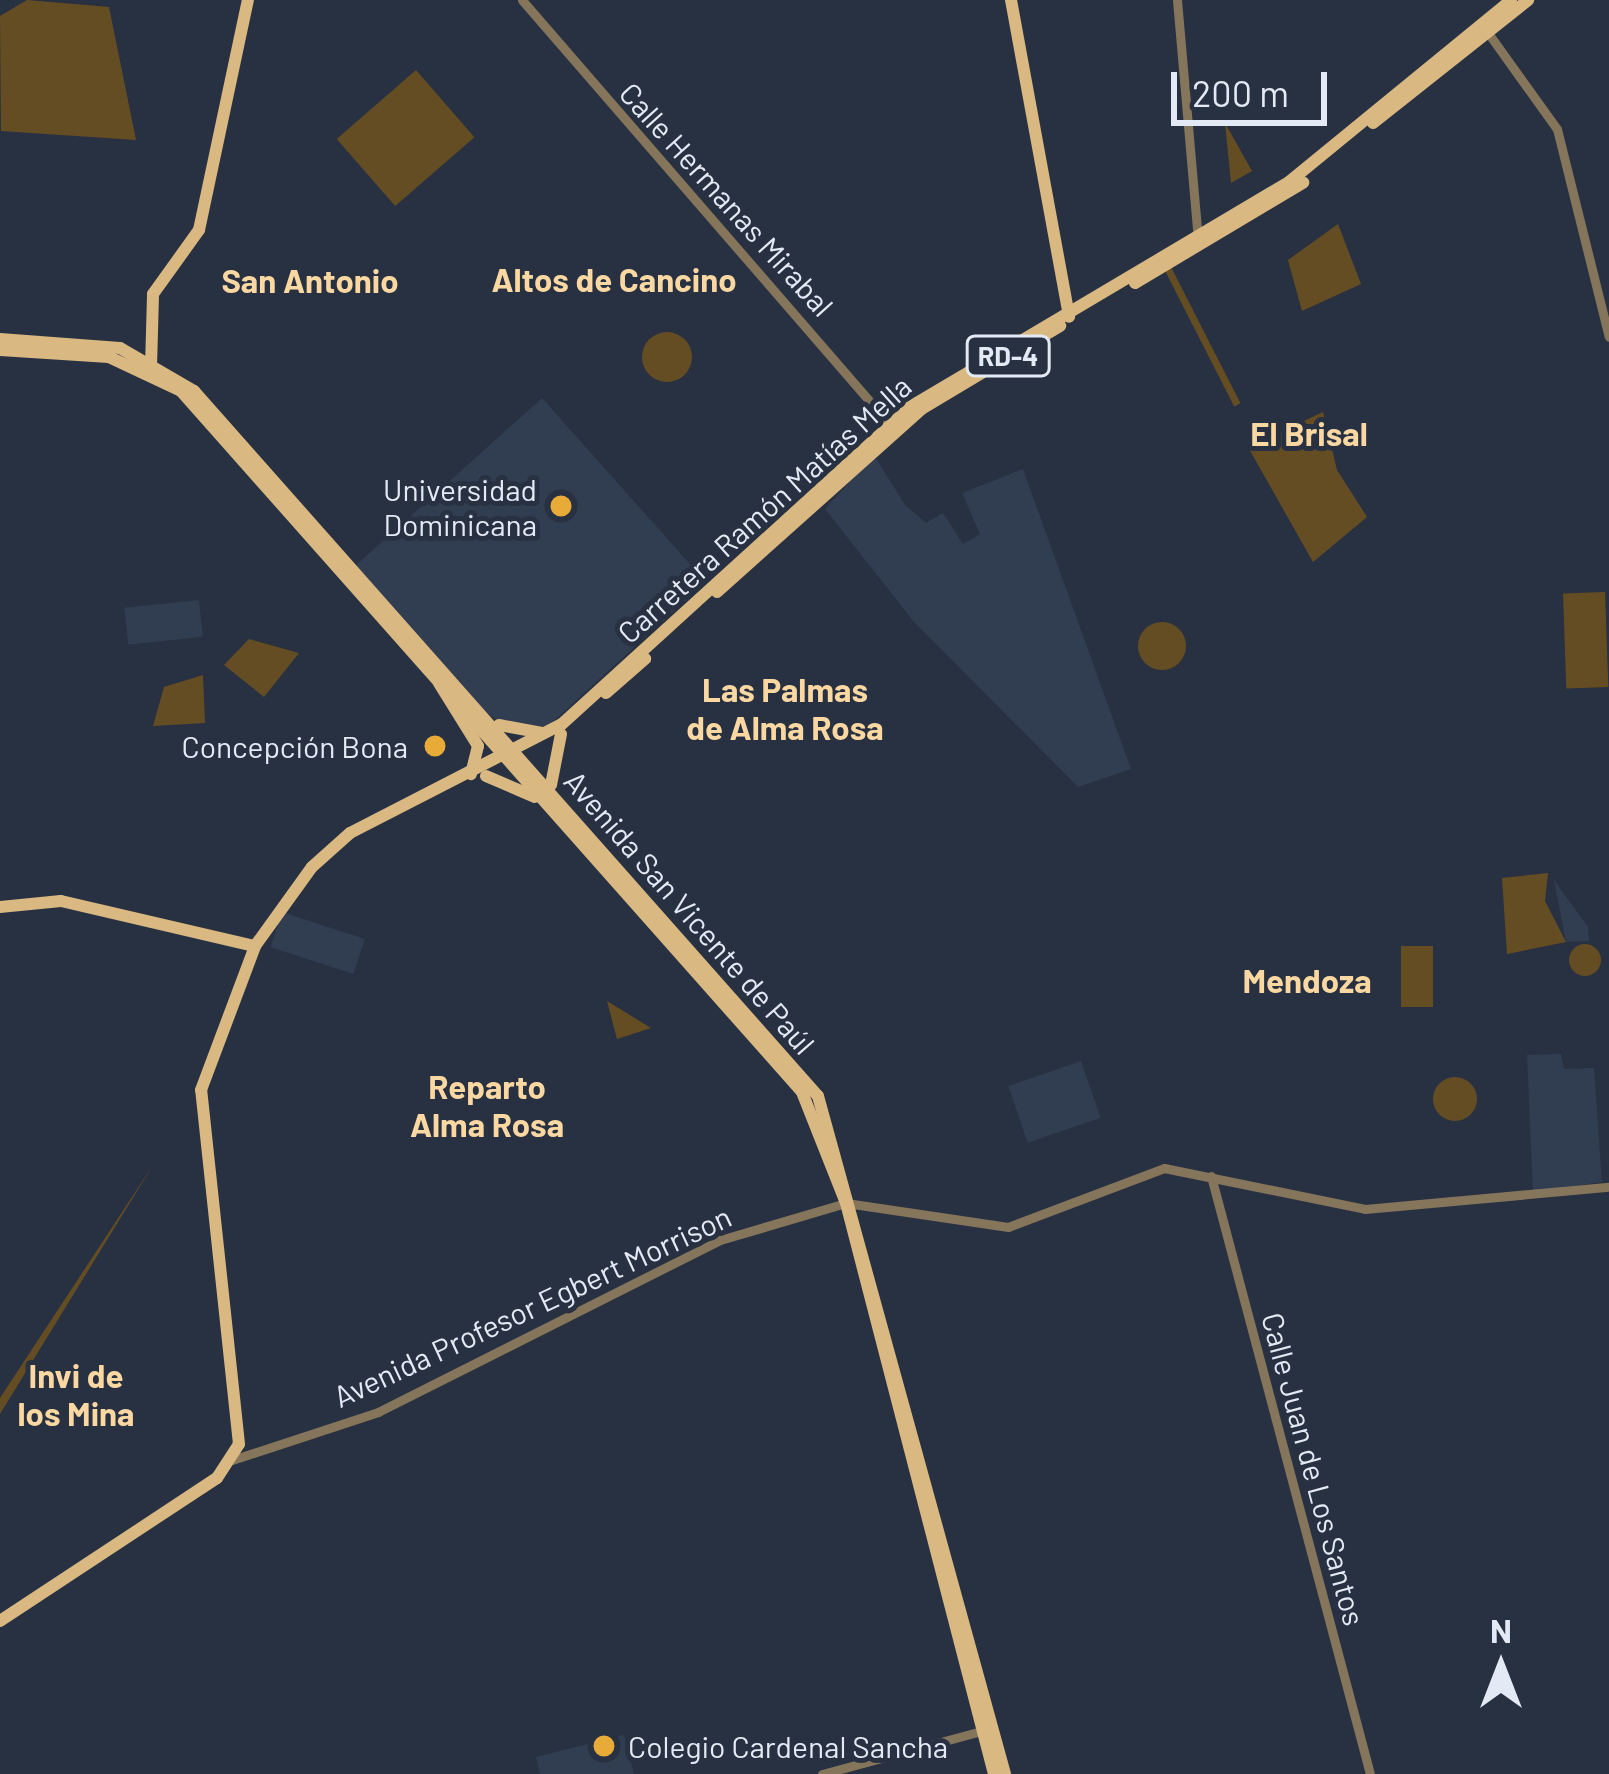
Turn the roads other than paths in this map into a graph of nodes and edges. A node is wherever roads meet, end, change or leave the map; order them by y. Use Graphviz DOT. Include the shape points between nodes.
graph roads {
  1 [pos="248,0"];
  2 [pos="522,0"];
  3 [pos="1011,0"];
  4 [pos="1177,0"];
  5 [pos="1528,0"];
  6 [pos="1506,4"];
  7 [pos="1486,30"];
  8 [pos="1198,242"];
  9 [pos="1069,317"];
  10 [pos="1609,337"];
  11 [pos="0,339"];
  12 [pos="0,350"];
  13 [pos="151,366"];
  14 [pos="892,428"];
  15 [pos="439,682"];
  16 [pos="485,716"];
  17 [pos="570,718"];
  18 [pos="561,734"];
  19 [pos="515,759"];
  20 [pos="470,775"];
  21 [pos="486,776"];
  22 [pos="550,799"];
  23 [pos="340,842"];
  24 [pos="0,907"];
  25 [pos="255,946"];
  26 [pos="1211,1176"];
  27 [pos="1609,1187"];
  28 [pos="850,1202"];
  29 [pos="232,1460"];
  30 [pos="0,1622"];
  31 [pos="987,1730"];
  32 [pos="822,1774"];
  33 [pos="994,1774"];
  34 [pos="1005,1774"];
  35 [pos="1370,1774"];
  1 -- 13 [label="main road" via="199,230 153,294"];
  2 -- 14 [label="street, Calle Hermanas Mirabal"];
  3 -- 9 [label="main road"];
  4 -- 8 [label="street"];
  5 -- 6 [label="main road, Carretera Ramón Matías Mella / RD-4"];
  6 -- 7 [label="main road, Carretera Ramón Matías Mella / RD-4"];
  6 -- 8 [label="main road, Carretera Ramón Matías Mella / RD-4" via="1305,171"];
  7 -- 8 [label="main road, Carretera Ramón Matías Mella / RD-4" via="1307,179"];
  7 -- 10 [label="street" via="1557,129"];
  8 -- 9 [label="main road, Carretera Ramón Matías Mella / RD-4"];
  9 -- 14 [label="main road, Carretera Ramón Matías Mella / RD-4"];
  11 -- 13 [label="main road, Avenida San Vicente de Paúl" via="100,344"];
  12 -- 13 [label="main road, Avenida San Vicente de Paúl"];
  13 -- 15 [label="main road, Avenida San Vicente de Paúl" via="206,417"];
  13 -- 16 [label="main road, Avenida San Vicente de Paúl" via="204,400"];
  14 -- 17 [label="main road, Carretera Ramón Matías Mella / RD-4"];
  14 -- 18 [label="main road, Carretera Ramón Matías Mella / RD-4"];
  15 -- 19 [label="main road, Avenida San Vicente de Paúl"];
  15 -- 20 [label="main road" via="478,746"];
  16 -- 17 [label="main road" via="533,735"];
  16 -- 19 [label="main road, Avenida San Vicente de Paúl"];
  17 -- 19 [label="main road, Carretera Ramón Matías Mella / RD-4"];
  18 -- 19 [label="main road, Carretera Ramón Matías Mella / RD-4"];
  18 -- 22 [label="main road" via="547,767"];
  19 -- 20 [label="main road, Carretera Ramón Matías Mella / RD-4"];
  19 -- 21 [label="main road, Carretera Ramón Matías Mella / RD-4"];
  19 -- 22 [label="main road, Avenida San Vicente de Paúl"];
  20 -- 23 [label="main road, Carretera Ramón Matías Mella / RD-4"];
  21 -- 22 [label="main road"];
  21 -- 23 [label="main road, Carretera Ramón Matías Mella / RD-4"];
  22 -- 28 [label="main road, Avenida San Vicente de Paúl" via="803,1076 832,1124"];
  23 -- 25 [label="main road, Carretera Ramón Matías Mella / RD-4" via="280,902"];
  24 -- 25 [label="main road" via="61,901"];
  25 -- 29 [label="main road, Carretera Ramón Matías Mella / RD-4" via="200,1107 235,1367"];
  26 -- 27 [label="street" via="1365,1209"];
  26 -- 28 [label="street" via="1148,1170 1007,1227"];
  26 -- 35 [label="street, Calle Juan de Los Santos"];
  28 -- 29 [label="street, Avenida Profesor Egbert Morrison" via="720,1240 378,1412"];
  28 -- 31 [label="main road, Avenida San Vicente de Paúl"];
  29 -- 30 [label="main road" via="43,1602"];
  31 -- 32 [label="street"];
  31 -- 33 [label="main road, Avenida San Vicente de Paúl"];
  31 -- 34 [label="main road, Avenida San Vicente de Paúl"];
}
